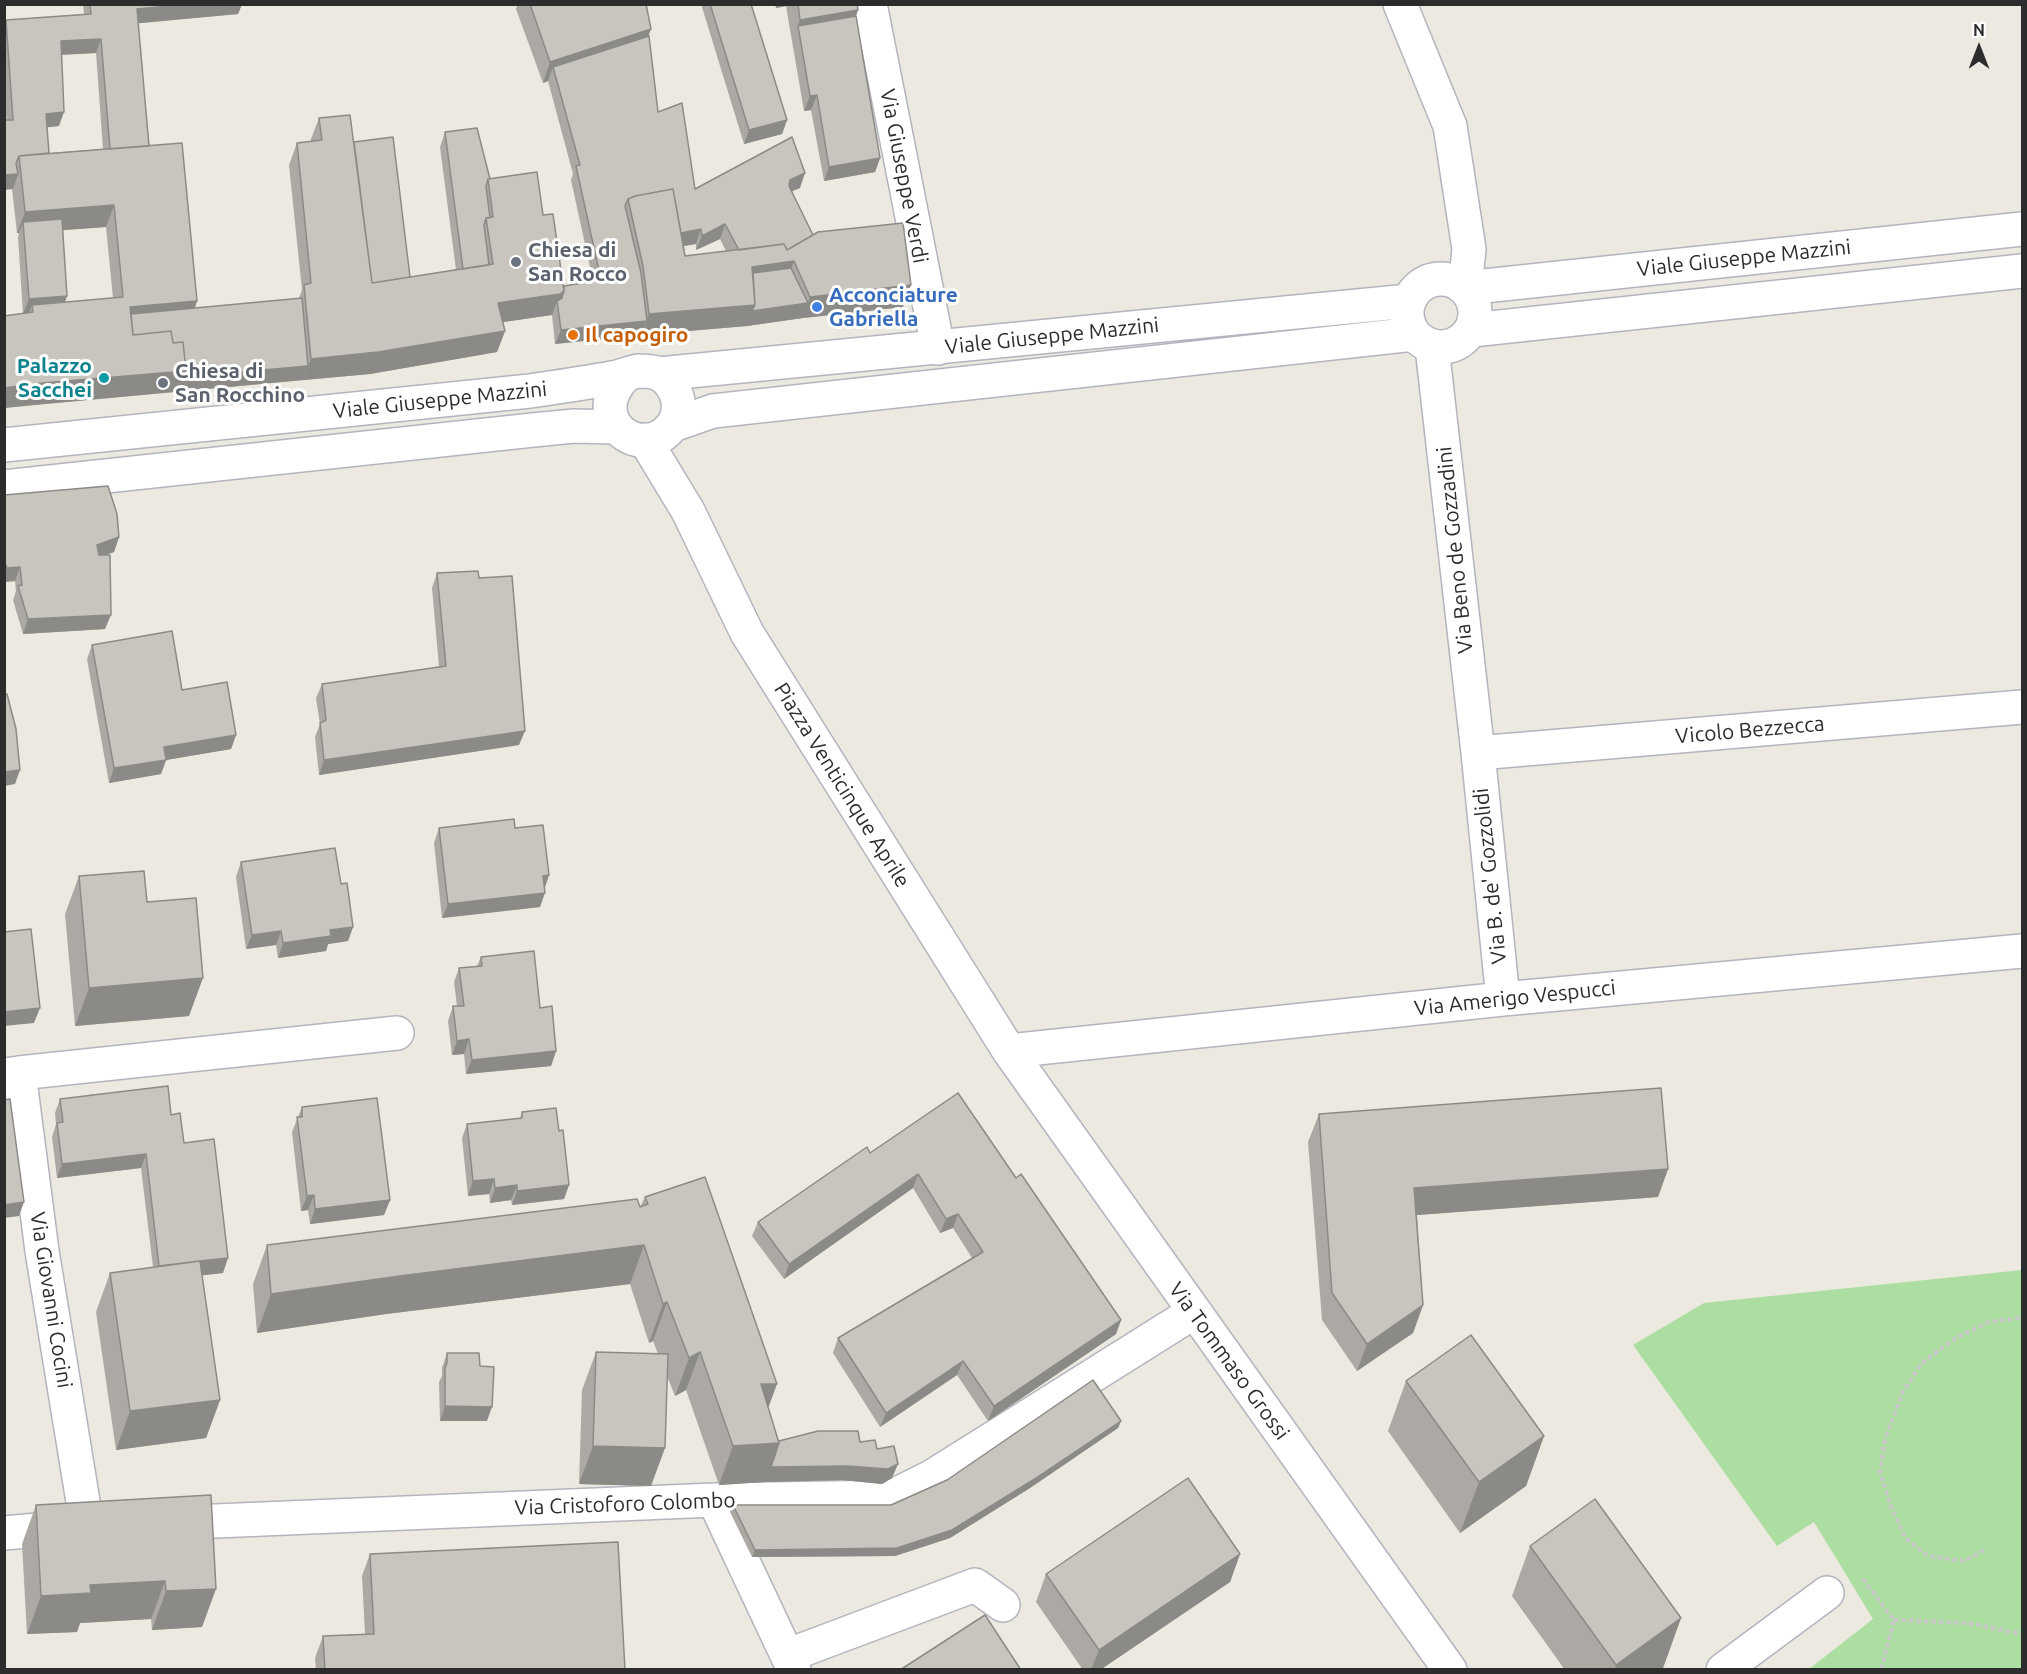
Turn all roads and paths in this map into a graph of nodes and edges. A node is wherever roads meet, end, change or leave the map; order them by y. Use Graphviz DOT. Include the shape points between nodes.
graph roads {
  1 [pos="870,4"];
  2 [pos="1400,4"];
  3 [pos="2022,229"];
  4 [pos="2022,272"];
  5 [pos="1465,288"];
  6 [pos="1409,301"];
  7 [pos="1472,330"];
  8 [pos="1423,341"];
  9 [pos="938,348"];
  10 [pos="659,374"];
  11 [pos="625,376"];
  12 [pos="650,431"];
  13 [pos="4,445"];
  14 [pos="4,487"];
  15 [pos="2022,707"];
  16 [pos="1478,753"];
  17 [pos="2022,951"];
  18 [pos="1503,999"];
  19 [pos="397,1033"];
  20 [pos="1009,1051"];
  21 [pos="12,1074"];
  22 [pos="1194,1312"];
  23 [pos="2022,1318"];
  24 [pos="714,1500"];
  25 [pos="87,1526"];
  26 [pos="4,1533"];
  27 [pos="1984,1550"];
  28 [pos="1827,1593"];
  29 [pos="1003,1605"];
  30 [pos="1894,1620"];
  31 [pos="2022,1634"];
  32 [pos="791,1662"];
  33 [pos="1450,1670"];
  34 [pos="1723,1670"];
  35 [pos="1881,1670"];
  1 -- 9 [label="street, Via Giuseppe Verdi"];
  2 -- 5 [label="street" via="1450,126 1469,249"];
  3 -- 5 [label="street, Viale Giuseppe Mazzini"];
  4 -- 7 [label="street, Viale Giuseppe Mazzini"];
  5 -- 6 [label="street" via="1456,282 1433,280 1414,291"];
  5 -- 7 [label="street" via="1475,308"];
  6 -- 8 [label="street" via="1408,324"];
  6 -- 9 [label="street, Viale Giuseppe Mazzini"];
  7 -- 8 [label="street" via="1455,345 1444,348"];
  8 -- 12 [label="street, Viale Giuseppe Mazzini" via="713,411"];
  8 -- 16 [label="street, Via Beno de Gozzadini"];
  9 -- 10 [label="street, Viale Giuseppe Mazzini"];
  10 -- 11 [label="street, Viale Giuseppe Mazzini" via="642,371"];
  10 -- 12 [label="street" via="676,391 679,403 677,415"];
  11 -- 12 [label="street" via="611,395 611,418"];
  11 -- 13 [label="street, Viale Giuseppe Mazzini" via="518,392"];
  12 -- 14 [label="street, Viale Giuseppe Mazzini" via="574,426"];
  12 -- 20 [label="street, Piazza Venticinque Aprile" via="747,633"];
  15 -- 16 [label="street, Vicolo Bezzecca"];
  16 -- 18 [label="street, Via B. de' Gozzolidi"];
  17 -- 18 [label="street, Via Amerigo Vespucci"];
  18 -- 20 [label="street, Via Amerigo Vespucci"];
  19 -- 21 [label="street, Via Giovanni Cocini"];
  20 -- 22 [label="street, Via Tommaso Grossi"];
  21 -- 25 [label="street, Via Giovanni Cocini"];
  22 -- 24 [label="street, Via Cristoforo Colombo" via="933,1476 891,1497"];
  22 -- 33 [label="street, Via Tommaso Grossi"];
  23 -- 27 [label="path" via="1989,1322 1954,1339 1922,1364 1903,1392 1885,1439 1880,1472 1905,1538 1928,1556 1964,1561"];
  24 -- 25 [label="street, Via Cristoforo Colombo"];
  24 -- 32 [label="street"];
  25 -- 26 [label="street, Via Cristoforo Colombo"];
  28 -- 30 [label="path" via="1859,1574"];
  28 -- 34 [label="street"];
  29 -- 32 [label="street" via="975,1586"];
  30 -- 31 [label="path" via="1968,1623"];
  30 -- 35 [label="path"];
}
